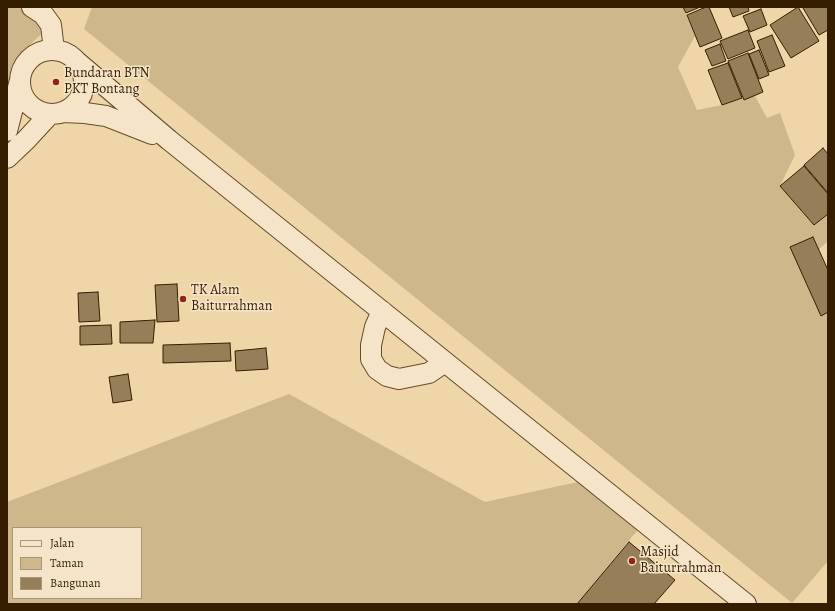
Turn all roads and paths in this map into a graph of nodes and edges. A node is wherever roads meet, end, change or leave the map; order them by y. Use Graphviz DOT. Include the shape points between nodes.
graph roads {
  1 [pos="32,7"];
  2 [pos="54,50"];
  3 [pos="76,61"];
  4 [pos="20,80"];
  5 [pos="56,113"];
  6 [pos="7,131"];
  7 [pos="169,140"];
  8 [pos="7,158"];
  9 [pos="382,311"];
  10 [pos="445,362"];
  11 [pos="746,604"];
  1 -- 2 [label="street" via="43,14 51,25"];
  2 -- 3 [label="street"];
  2 -- 4 [label="street" via="42,52 31,58 23,68"];
  3 -- 5 [label="street" via="82,72 84,84 81,96 73,106"];
  3 -- 7 [label="street"];
  4 -- 5 [label="street" via="22,92 28,103 38,111"];
  4 -- 6 [label="street"];
  5 -- 7 [label="street" via="106,116"];
  5 -- 8 [label="street"];
  7 -- 9 [label="street"];
  9 -- 10 [label="street"];
  9 -- 10 [label="street" via="371,345 371,359 377,369 387,376 399,379 429,373"];
  10 -- 11 [label="street"];
}
